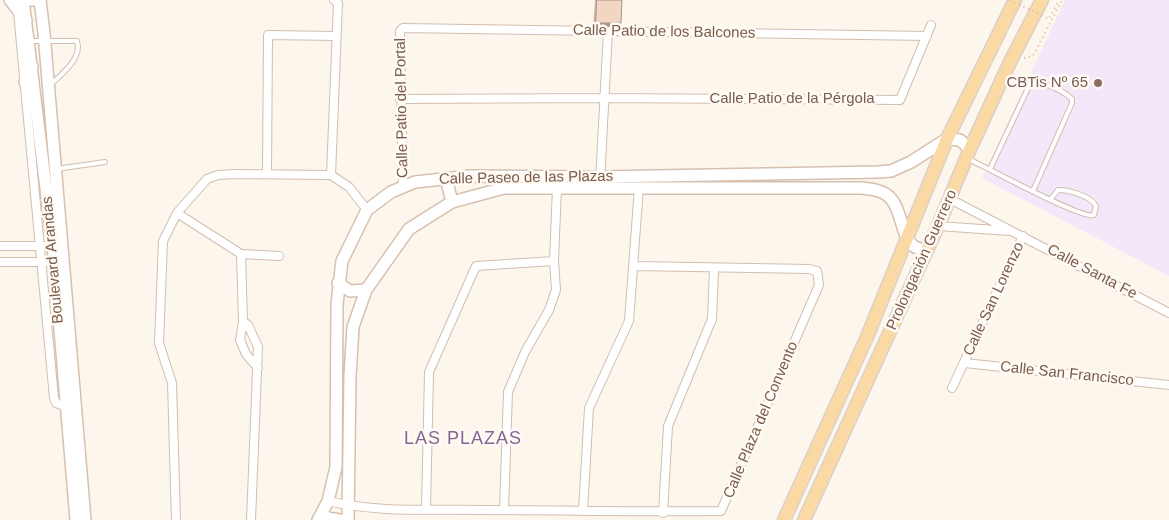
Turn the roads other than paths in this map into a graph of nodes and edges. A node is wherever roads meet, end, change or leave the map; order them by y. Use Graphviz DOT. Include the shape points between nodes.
graph roads {
  1 [pos="10,0"];
  2 [pos="40,0"];
  3 [pos="334,0"];
  4 [pos="1016,0"];
  5 [pos="1042,0"];
  6 [pos="21,3"];
  7 [pos="931,25"];
  8 [pos="401,30"];
  9 [pos="608,31"];
  10 [pos="336,36"];
  11 [pos="927,36"];
  12 [pos="44,40"];
  13 [pos="29,41"];
  14 [pos="32,66"];
  15 [pos="25,82"];
  16 [pos="48,87"];
  17 [pos="603,98"];
  18 [pos="400,100"];
  19 [pos="947,139"];
  20 [pos="968,153"];
  21 [pos="105,162"];
  22 [pos="990,169"];
  23 [pos="50,170"];
  24 [pos="267,174"];
  25 [pos="331,175"];
  26 [pos="446,178"];
  27 [pos="600,182"];
  28 [pos="403,186"];
  29 [pos="639,187"];
  30 [pos="557,188"];
  31 [pos="1033,191"];
  32 [pos="950,199"];
  33 [pos="1050,200"];
  34 [pos="452,202"];
  35 [pos="367,210"];
  36 [pos="177,213"];
  37 [pos="938,226"];
  38 [pos="1014,231"];
  39 [pos="1023,236"];
  40 [pos="907,238"];
  41 [pos="58,245"];
  42 [pos="0,246"];
  43 [pos="40,246"];
  44 [pos="928,249"];
  45 [pos="241,254"];
  46 [pos="279,256"];
  47 [pos="554,261"];
  48 [pos="0,262"];
  49 [pos="42,262"];
  50 [pos="59,262"];
  51 [pos="635,266"];
  52 [pos="714,269"];
  53 [pos="338,283"];
  54 [pos="366,290"];
  55 [pos="1169,313"];
  56 [pos="243,321"];
  57 [pos="965,363"];
  58 [pos="258,368"];
  59 [pos="852,370"];
  60 [pos="870,378"];
  61 [pos="1169,385"];
  62 [pos="952,388"];
  63 [pos="67,407"];
  64 [pos="328,501"];
  65 [pos="426,509"];
  66 [pos="504,510"];
  67 [pos="583,511"];
  68 [pos="663,512"];
  69 [pos="320,517"];
  70 [pos="346,517"];
  71 [pos="76,520"];
  72 [pos="85,520"];
  73 [pos="176,520"];
  74 [pos="251,520"];
  75 [pos="784,520"];
  76 [pos="804,520"];
  1 -- 6 [label="street"];
  2 -- 6 [label="street"];
  2 -- 12 [label="street, Boulevard Arandas"];
  3 -- 10 [label="street" via="338,2"];
  4 -- 19 [label="main road, Prolongación Guerrero"];
  5 -- 20 [label="main road, Prolongación Guerrero"];
  6 -- 13 [label="street, Boulevard Arandas"];
  6 -- 15 [label="street"];
  7 -- 11 [label="street, Calle Patio de la Pérgola"];
  8 -- 9 [label="street, Calle Patio de los Balcones"];
  8 -- 18 [label="street, Calle Patio del Portal"];
  9 -- 11 [label="street, Calle Patio de los Balcones"];
  9 -- 17 [label="street"];
  10 -- 24 [label="street" via="268,35"];
  10 -- 25 [label="street"];
  11 -- 17 [label="street, Calle Patio de la Pérgola" via="900,100"];
  12 -- 13 [label="lane"];
  12 -- 16 [label="street, Boulevard Arandas"];
  12 -- 16 [label="lane" via="73,39 78,45 70,65"];
  13 -- 14 [label="street, Boulevard Arandas"];
  14 -- 15 [label="street"];
  14 -- 23 [label="street, Boulevard Arandas"];
  15 -- 43 [label="street"];
  16 -- 23 [label="street, Boulevard Arandas"];
  17 -- 18 [label="street"];
  17 -- 27 [label="street"];
  18 -- 28 [label="street, Calle Patio del Portal"];
  19 -- 20 [label="street" via="960,140"];
  19 -- 27 [label="street, Calle Paseo de las Plazas" via="911,162 878,172"];
  19 -- 40 [label="main road, Prolongación Guerrero"];
  20 -- 22 [label="lane"];
  20 -- 32 [label="main road, Prolongación Guerrero"];
  21 -- 23 [label="lane"];
  22 -- 31 [label="lane"];
  22 -- 31 [label="lane" via="1030,84 1038,82 1068,94 1072,103"];
  23 -- 41 [label="street, Boulevard Arandas"];
  24 -- 25 [label="street"];
  24 -- 36 [label="street" via="212,176 200,185"];
  25 -- 35 [label="street" via="349,187"];
  26 -- 27 [label="street, Calle Paseo de las Plazas"];
  26 -- 28 [label="street, Calle Paseo de las Plazas"];
  26 -- 34 [label="street"];
  27 -- 29 [label="street, Calle Paseo de las Plazas"];
  27 -- 30 [label="street, Calle Paseo de las Plazas"];
  28 -- 35 [label="street, Calle Paseo de las Plazas"];
  29 -- 40 [label="street, Calle Paseo de las Plazas" via="837,187 873,190 893,200"];
  29 -- 51 [label="street"];
  30 -- 34 [label="street, Calle Paseo de las Plazas" via="504,188"];
  30 -- 47 [label="street"];
  31 -- 33 [label="lane"];
  32 -- 37 [label="main road, Prolongación Guerrero"];
  32 -- 38 [label="street, Calle Santa Fe"];
  33 -- 33 [label="lane" via="1058,190 1088,198 1096,206 1094,215 1083,215"];
  34 -- 54 [label="street, Calle Paseo de las Plazas" via="409,229"];
  35 -- 53 [label="street" via="342,261"];
  36 -- 45 [label="street"];
  36 -- 73 [label="street" via="163,241 160,334 172,383"];
  37 -- 38 [label="street, Calle Santa Fe"];
  37 -- 44 [label="main road, Prolongación Guerrero"];
  38 -- 39 [label="street, Calle Santa Fe"];
  39 -- 55 [label="street, Calle Santa Fe"];
  39 -- 57 [label="street, Calle San Lorenzo"];
  40 -- 44 [label="street" via="913,248"];
  40 -- 59 [label="main road, Prolongación Guerrero"];
  41 -- 43 [label="street"];
  41 -- 50 [label="street, Boulevard Arandas"];
  42 -- 43 [label="street"];
  43 -- 49 [label="street"];
  44 -- 60 [label="main road, Prolongación Guerrero"];
  45 -- 46 [label="street"];
  45 -- 56 [label="street"];
  47 -- 65 [label="street" via="476,266 429,372"];
  47 -- 66 [label="street" via="556,290 508,392"];
  48 -- 49 [label="street"];
  49 -- 50 [label="street"];
  49 -- 63 [label="street" via="54,402"];
  50 -- 63 [label="street, Boulevard Arandas"];
  50 -- 72 [label="street, Boulevard Arandas"];
  51 -- 52 [label="street, Calle Plaza del Convento"];
  51 -- 67 [label="street" via="629,322 589,408"];
  52 -- 68 [label="street" via="712,318 668,426"];
  52 -- 68 [label="street, Calle Plaza del Convento" via="809,269 816,271 819,285 721,511"];
  53 -- 54 [label="street" via="350,291"];
  53 -- 64 [label="street" via="336,467"];
  54 -- 70 [label="street, Calle Paseo de las Plazas" via="353,327"];
  56 -- 58 [label="street" via="258,347"];
  56 -- 58 [label="street" via="242,347"];
  57 -- 61 [label="street, Calle San Francisco"];
  57 -- 62 [label="street, Calle San Lorenzo"];
  58 -- 74 [label="street"];
  59 -- 60 [label="main road"];
  59 -- 75 [label="main road, Prolongación Guerrero"];
  60 -- 76 [label="main road, Prolongación Guerrero"];
  63 -- 71 [label="street, Boulevard Arandas"];
  64 -- 69 [label="street"];
  64 -- 70 [label="street, Calle Plaza del Convento"];
  65 -- 66 [label="street, Calle Plaza del Convento"];
  65 -- 70 [label="street, Calle Plaza del Convento"];
  66 -- 67 [label="street, Calle Plaza del Convento"];
  67 -- 68 [label="street, Calle Plaza del Convento"];
  69 -- 70 [label="street"];
}
